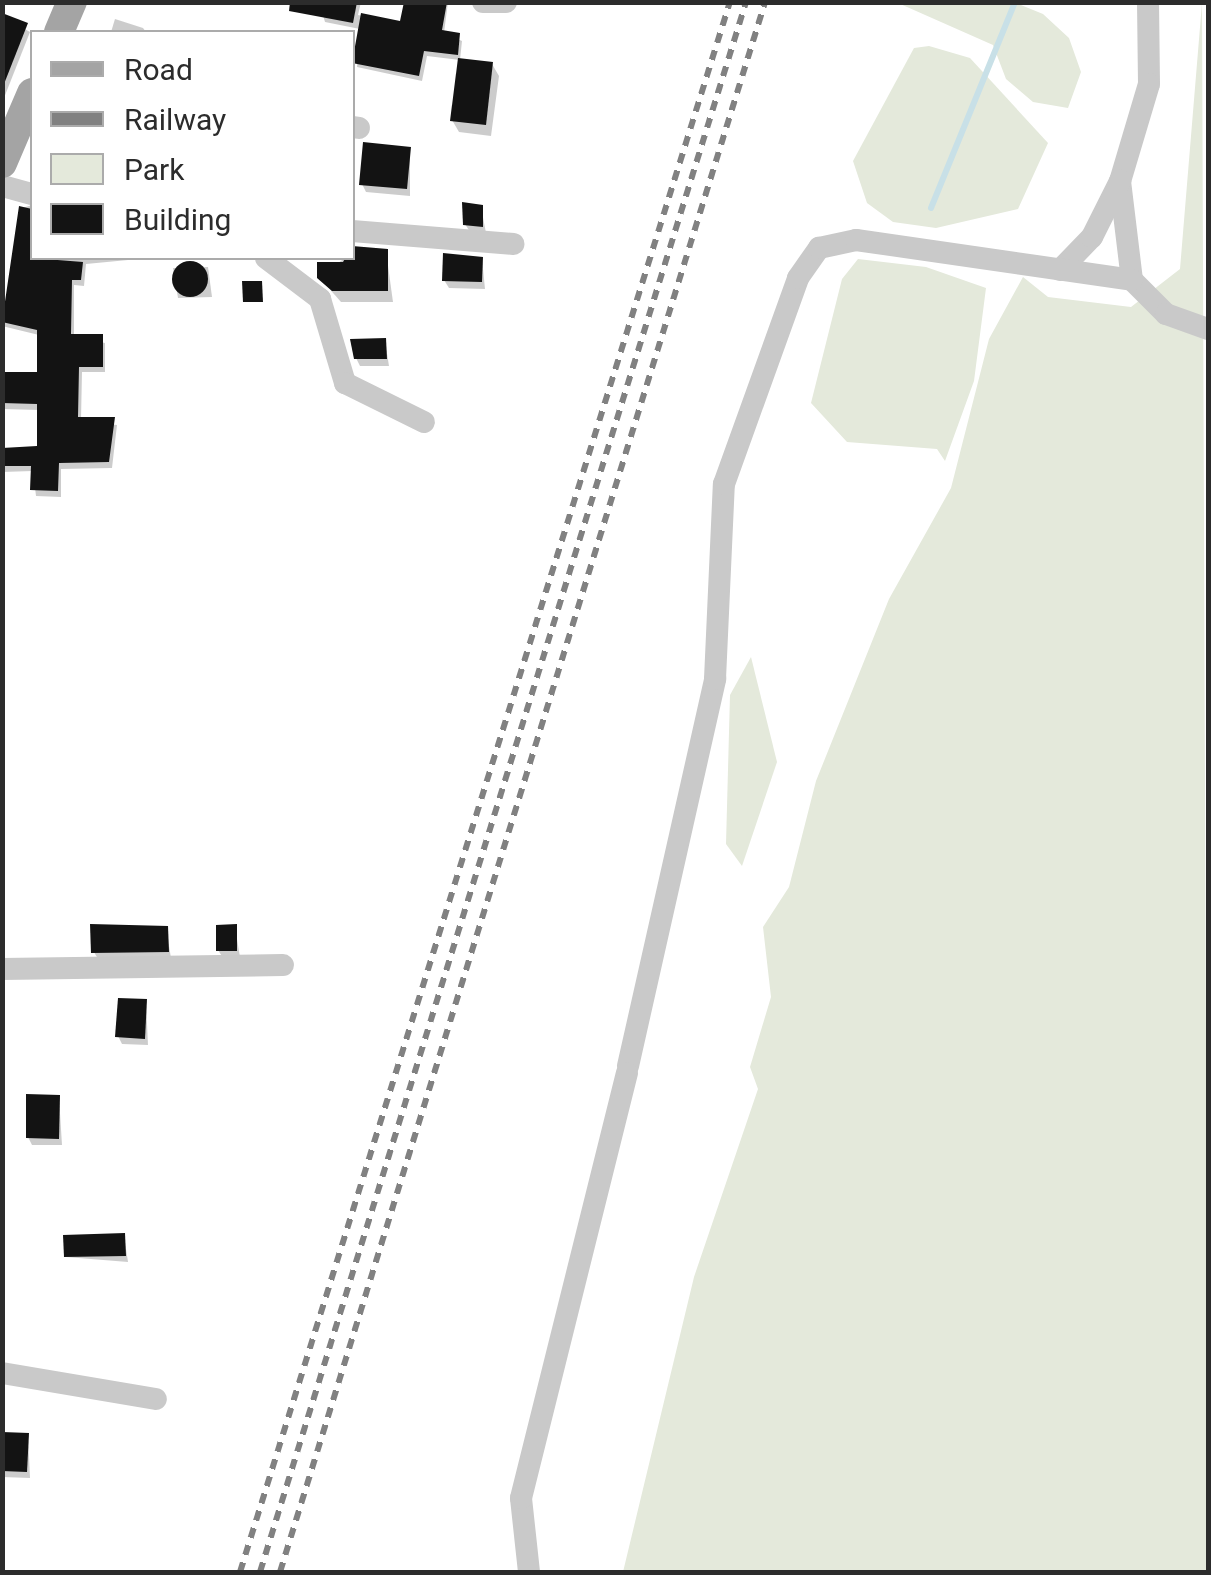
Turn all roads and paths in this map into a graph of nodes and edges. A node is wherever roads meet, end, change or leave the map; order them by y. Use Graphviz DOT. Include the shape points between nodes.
graph roads {
  1 [pos="72,2"];
  2 [pos="1148,2"];
  3 [pos="59,30"];
  4 [pos="30,97"];
  5 [pos="2,164"];
  6 [pos="1120,181"];
  7 [pos="2,186"];
  8 [pos="30,193"];
  9 [pos="355,231"];
  10 [pos="514,244"];
  11 [pos="269,260"];
  12 [pos="1060,270"];
  13 [pos="1132,280"];
  14 [pos="1208,328"];
  15 [pos="424,422"];
  16 [pos="283,964"];
  17 [pos="2,969"];
  18 [pos="2,1373"];
  19 [pos="156,1399"];
  20 [pos="529,1572"];
  1 -- 3 [label="main road"];
  2 -- 6 [label="street" via="1149,84"];
  4 -- 5 [label="main road"];
  6 -- 12 [label="street" via="1092,238"];
  6 -- 13 [label="street"];
  7 -- 8 [label="street"];
  9 -- 10 [label="street"];
  11 -- 15 [label="street" via="320,299 345,383"];
  12 -- 13 [label="street"];
  12 -- 20 [label="street" via="856,240 819,248 798,278 724,484 715,679 628,1070 522,1498"];
  13 -- 14 [label="street" via="1166,314"];
  16 -- 17 [label="street"];
  18 -- 19 [label="street"];
}
